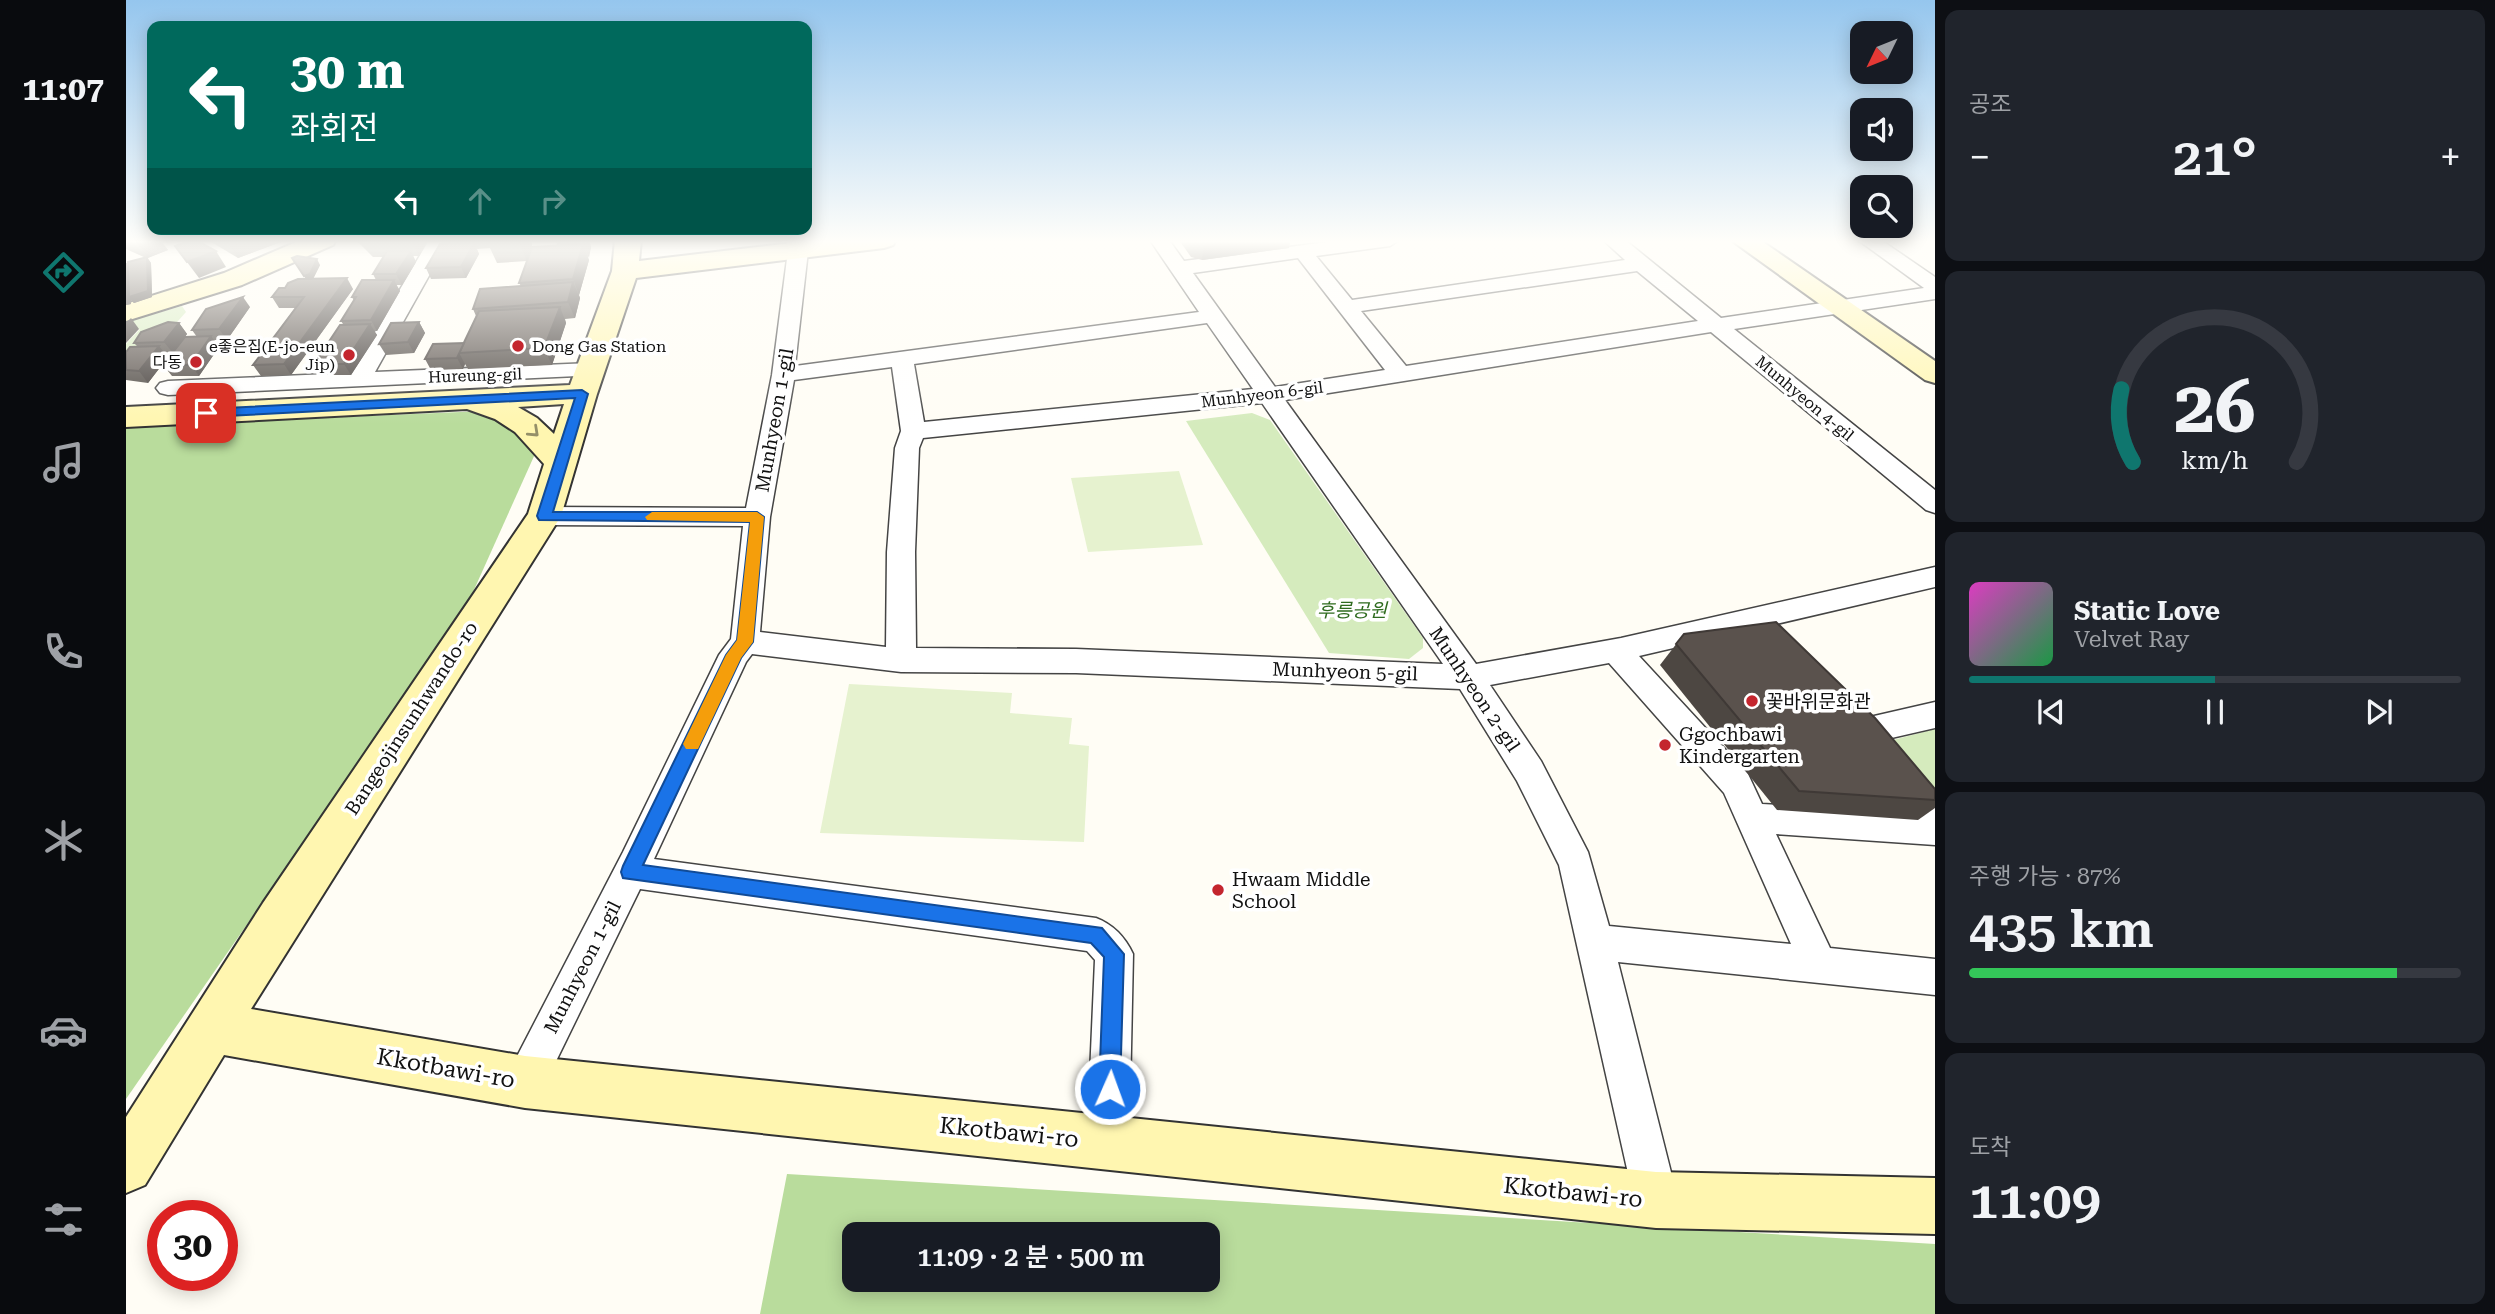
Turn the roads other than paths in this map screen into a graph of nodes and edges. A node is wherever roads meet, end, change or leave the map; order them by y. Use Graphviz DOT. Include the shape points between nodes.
graph roads {
  1 [pos="163,301"];
  2 [pos="404,301"];
  3 [pos="615,301"];
  4 [pos="791,301"];
  5 [pos="1204,301"];
  6 [pos="1342,301"];
  7 [pos="1386,301"];
  8 [pos="1689,301"];
  9 [pos="1830,301"];
  10 [pos="1872,301"];
  11 [pos="1837,306"];
  12 [pos="1347,307"];
  13 [pos="126,313"];
  14 [pos="1214,316"];
  15 [pos="1717,324"];
  16 [pos="902,359"];
  17 [pos="1400,374"];
  18 [pos="1935,374"];
  19 [pos="783,375"];
  20 [pos="359,380"];
  21 [pos="587,382"];
  22 [pos="168,388"];
  23 [pos="1268,395"];
  24 [pos="425,403"];
  25 [pos="126,417"];
  26 [pos="913,431"];
  27 [pos="561,464"];
  28 [pos="1935,504"];
  29 [pos="544,516"];
  30 [pos="757,517"];
  31 [pos="1935,577"];
  32 [pos="1740,622"];
  33 [pos="745,642"];
  34 [pos="1616,650"];
  35 [pos="1770,650"];
  36 [pos="901,660"];
  37 [pos="1469,677"];
  38 [pos="1935,715"];
  39 [pos="1753,818"];
  40 [pos="1935,830"];
  41 [pos="630,872"];
  42 [pos="1594,942"];
  43 [pos="1819,965"];
  44 [pos="1935,978"];
  45 [pos="213,1027"];
  46 [pos="525,1082"];
  47 [pos="1108,1143"];
  48 [pos="126,1166"];
  49 [pos="1656,1200"];
  50 [pos="1935,1206"];
  1 -- 13 [label="street"];
  2 -- 20 [label="street"];
  3 -- 21 [label="street, Bangeojinsunhwando-ro"];
  4 -- 19 [label="street, Munhyeon 1-gil"];
  5 -- 14 [label="street, Munhyeon 2-gil"];
  6 -- 12 [label="street"];
  7 -- 12 [label="street"];
  8 -- 15 [label="street, Munhyeon 4-gil"];
  9 -- 11 [label="street"];
  10 -- 11 [label="street, Munhyeon 6-gil"];
  11 -- 15 [label="street, Munhyeon 6-gil"];
  11 -- 18 [label="street"];
  12 -- 17 [label="street"];
  14 -- 16 [label="street"];
  14 -- 23 [label="street, Munhyeon 2-gil"];
  15 -- 17 [label="street, Munhyeon 6-gil"];
  15 -- 28 [label="street, Munhyeon 4-gil"];
  16 -- 19 [label="street"];
  16 -- 26 [label="street"];
  17 -- 23 [label="street, Munhyeon 6-gil"];
  19 -- 30 [label="street, Munhyeon 1-gil"];
  20 -- 21 [label="street, Hureung-gil"];
  20 -- 22 [label="street, Hureung-gil"];
  21 -- 24 [label="street"];
  21 -- 27 [label="street, Bangeojinsunhwando-ro"];
  23 -- 26 [label="street, Munhyeon 6-gil"];
  23 -- 37 [label="street, Munhyeon 2-gil"];
  24 -- 25 [label="street"];
  24 -- 27 [label="street, one-way" via="482,405 518,417"];
  26 -- 36 [label="street" via="906,448"];
  27 -- 29 [label="street, Bangeojinsunhwando-ro"];
  29 -- 30 [label="street"];
  29 -- 45 [label="street, Bangeojinsunhwando-ro"];
  30 -- 33 [label="street, Munhyeon 1-gil"];
  31 -- 32 [label="street, Munhyeon 5-gil"];
  32 -- 34 [label="street, Munhyeon 5-gil"];
  32 -- 35 [label="street"];
  33 -- 36 [label="street, Munhyeon 5-gil"];
  33 -- 41 [label="street, Munhyeon 1-gil" via="734,655"];
  34 -- 37 [label="street, Munhyeon 5-gil"];
  34 -- 39 [label="street" via="1736,784"];
  36 -- 37 [label="street, Munhyeon 5-gil" via="1076,661"];
  37 -- 42 [label="street, Munhyeon 2-gil" via="1529,771 1576,863"];
  38 -- 40 [label="street" via="1866,741"];
  39 -- 40 [label="street"];
  39 -- 43 [label="street"];
  41 -- 46 [label="street, Munhyeon 1-gil"];
  41 -- 47 [label="street" via="1096,935 1114,954"];
  42 -- 43 [label="street"];
  42 -- 49 [label="street, Munhyeon 2-gil"];
  43 -- 44 [label="street"];
  45 -- 46 [label="street, Kkotbawi-ro"];
  45 -- 48 [label="street, Bangeojinsunhwando-ro"];
  46 -- 47 [label="street, Kkotbawi-ro"];
  47 -- 49 [label="street, Kkotbawi-ro"];
  49 -- 50 [label="street, Kkotbawi-ro"];
}
